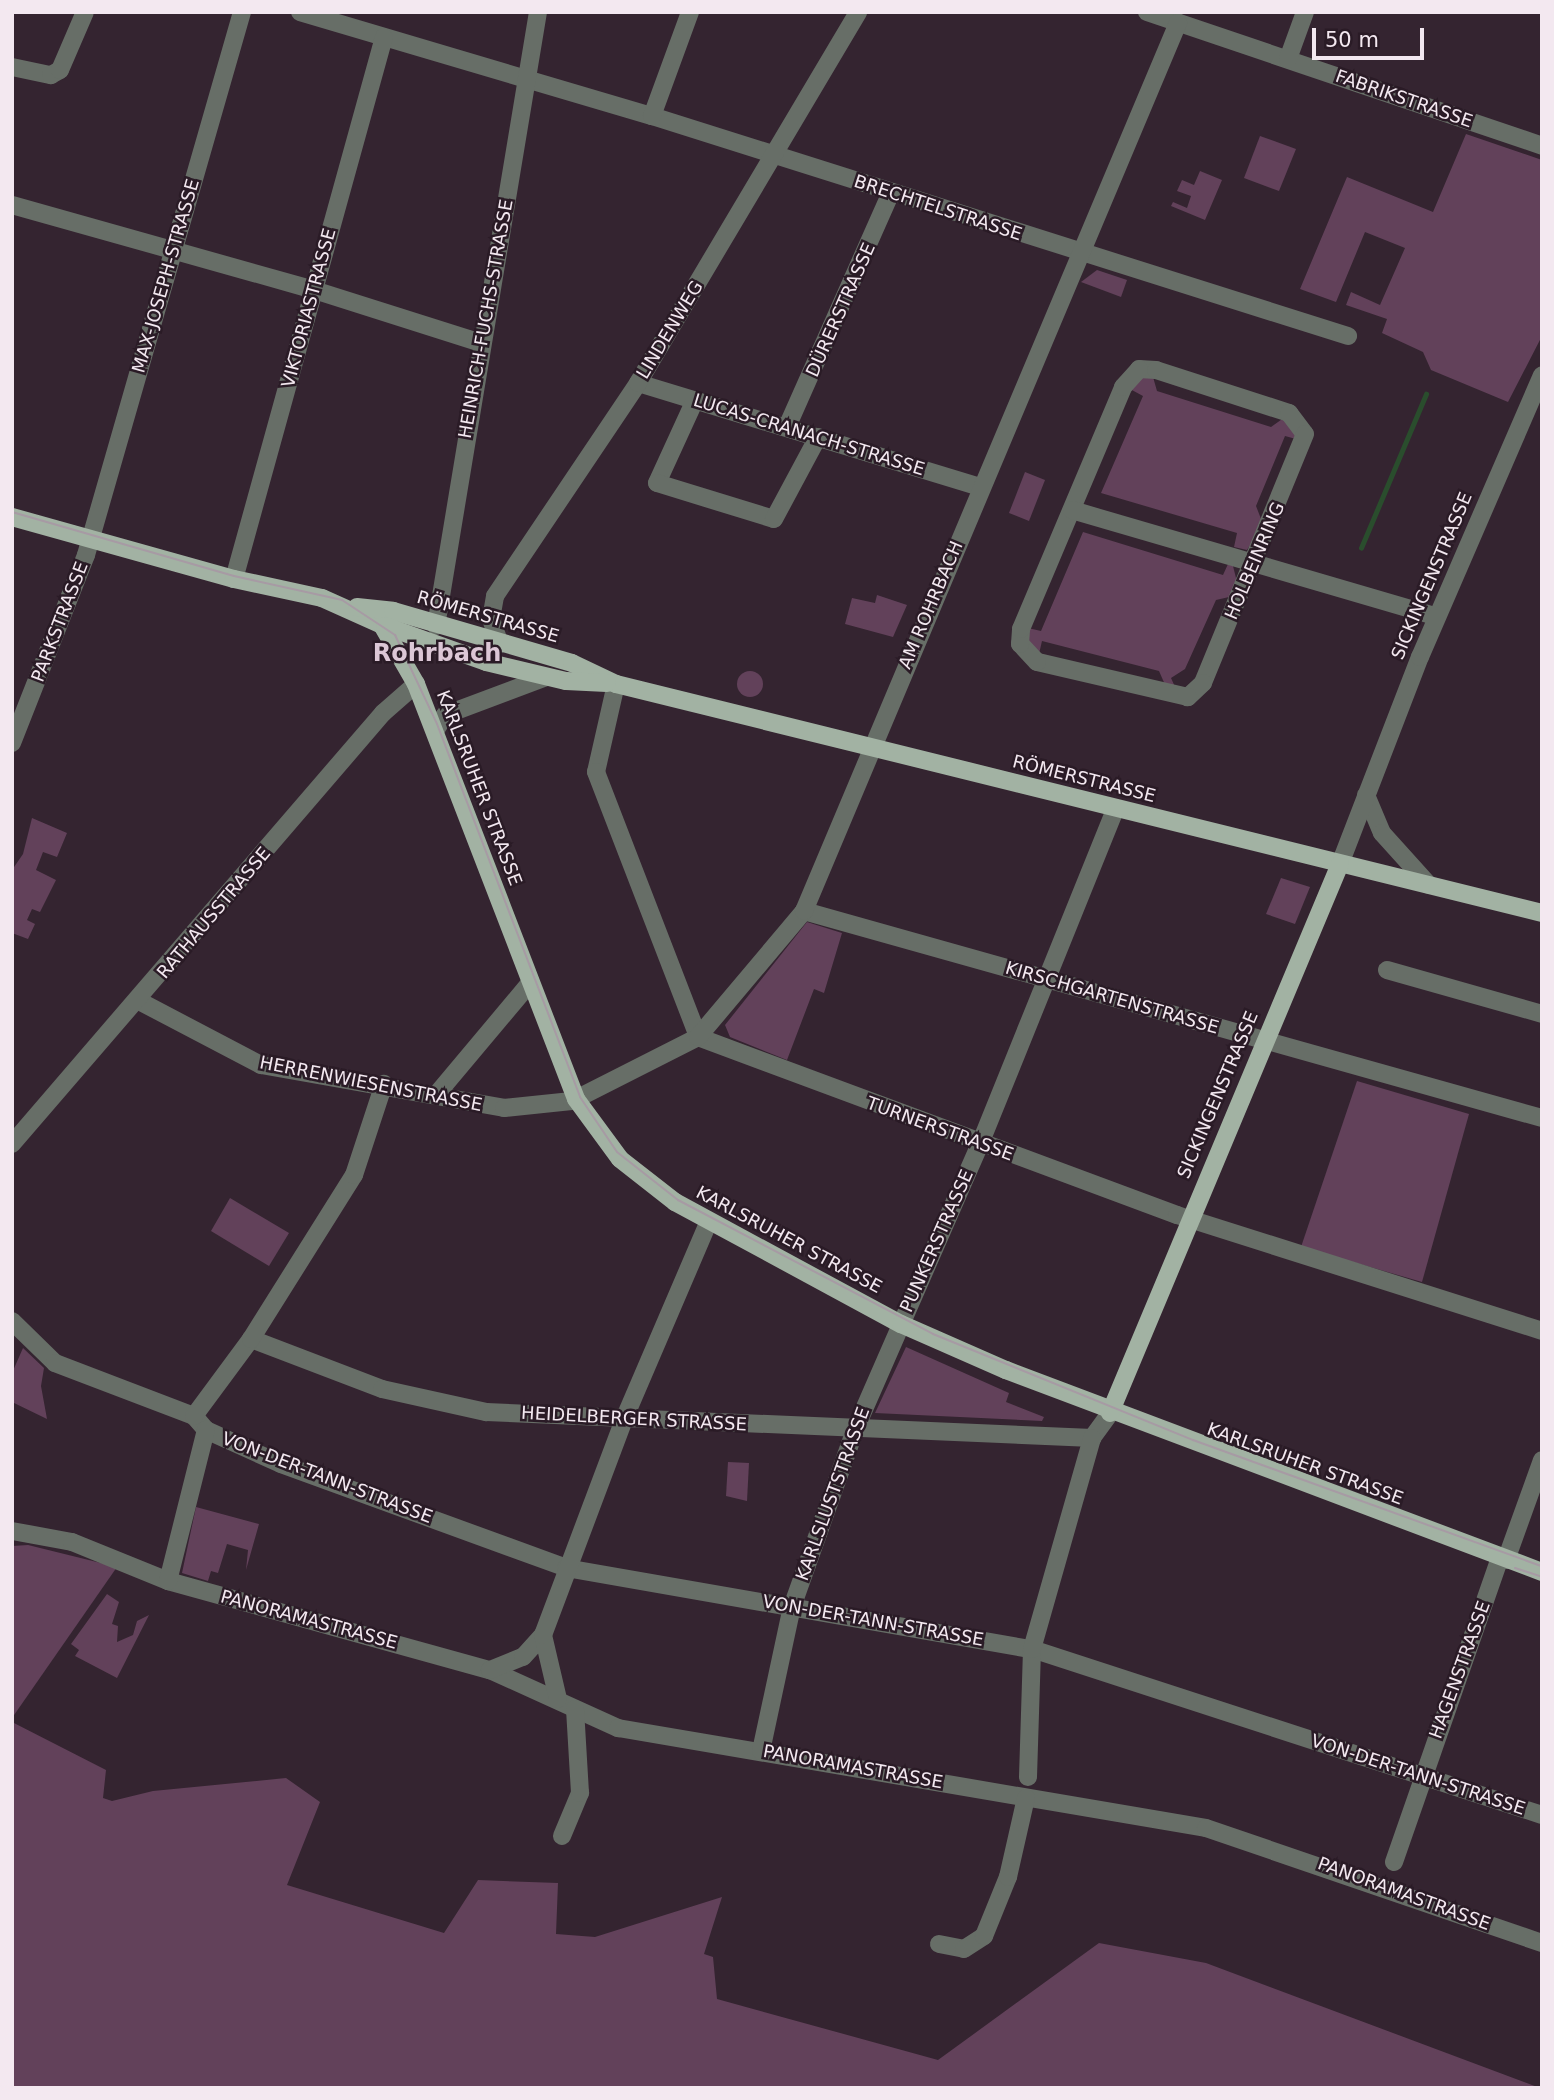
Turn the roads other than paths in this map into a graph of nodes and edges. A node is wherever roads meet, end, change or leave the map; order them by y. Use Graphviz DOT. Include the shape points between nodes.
graph roads {
  1 [pos="85,12"];
  2 [pos="242,12"];
  3 [pos="300,12"];
  4 [pos="538,12"];
  5 [pos="690,12"];
  6 [pos="858,12"];
  7 [pos="1147,12"];
  8 [pos="1305,12"];
  9 [pos="341,18"];
  10 [pos="1178,23"];
  11 [pos="384,37"];
  12 [pos="1288,59"];
  13 [pos="12,67"];
  14 [pos="527,80"];
  15 [pos="652,116"];
  16 [pos="1542,146"];
  17 [pos="774,156"];
  18 [pos="891,192"];
  19 [pos="12,205"];
  20 [pos="174,252"];
  21 [pos="1078,253"];
  22 [pos="314,290"];
  23 [pos="1348,336"];
  24 [pos="481,343"];
  25 [pos="1542,374"];
  26 [pos="638,383"];
  27 [pos="695,400"];
  28 [pos="788,428"];
  29 [pos="818,437"];
  30 [pos="981,487"];
  31 [pos="1072,510"];
  32 [pos="12,517"];
  33 [pos="91,539"];
  34 [pos="1254,563"];
  35 [pos="233,579"];
  36 [pos="345,605"];
  37 [pos="1437,617"];
  38 [pos="382,625"];
  39 [pos="436,626"];
  40 [pos="500,644"];
  41 [pos="546,677"];
  42 [pos="416,684"];
  43 [pos="616,684"];
  44 [pos="435,731"];
  45 [pos="12,743"];
  46 [pos="870,749"];
  47 [pos="1366,795"];
  48 [pos="1116,808"];
  49 [pos="1340,863"];
  50 [pos="1429,885"];
  51 [pos="804,911"];
  52 [pos="1542,913"];
  53 [pos="1387,970"];
  54 [pos="1045,979"];
  55 [pos="530,983"];
  56 [pos="139,1001"];
  57 [pos="1542,1014"];
  58 [pos="698,1037"];
  59 [pos="1263,1040"];
  60 [pos="384,1084"];
  61 [pos="436,1095"];
  62 [pos="576,1099"];
  63 [pos="1542,1118"];
  64 [pos="12,1143"];
  65 [pos="980,1144"];
  66 [pos="1188,1218"];
  67 [pos="708,1223"];
  68 [pos="12,1321"];
  69 [pos="901,1324"];
  70 [pos="1542,1331"];
  71 [pos="251,1339"];
  72 [pos="1110,1413"];
  73 [pos="625,1417"];
  74 [pos="200,1423"];
  75 [pos="855,1430"];
  76 [pos="1092,1438"];
  77 [pos="1542,1460"];
  78 [pos="12,1531"];
  79 [pos="1503,1559"];
  80 [pos="566,1568"];
  81 [pos="1542,1572"];
  82 [pos="168,1581"];
  83 [pos="792,1606"];
  84 [pos="543,1635"];
  85 [pos="1032,1649"];
  86 [pos="490,1670"];
  87 [pos="558,1699"];
  88 [pos="575,1709"];
  89 [pos="761,1751"];
  90 [pos="1422,1776"];
  91 [pos="1028,1777"];
  92 [pos="1026,1798"];
  93 [pos="1542,1815"];
  94 [pos="562,1836"];
  95 [pos="1394,1862"];
  96 [pos="1542,1943"];
  97 [pos="939,1944"];
  1 -- 13 [label="street" via="60,70 51,75"];
  2 -- 20 [label="street, MAX-JOSEPH-STRASSE"];
  3 -- 9 [label="street, BRECHTELSTRASSE"];
  4 -- 14 [label="street, HEINRICH-FUCHS-STRASSE"];
  5 -- 15 [label="street"];
  6 -- 17 [label="street, LINDENWEG"];
  7 -- 10 [label="street, FABRIKSTRASSE"];
  8 -- 12 [label="street"];
  9 -- 11 [label="street, BRECHTELSTRASSE"];
  10 -- 12 [label="street, FABRIKSTRASSE"];
  10 -- 21 [label="street, AM ROHRBACH"];
  11 -- 14 [label="street, BRECHTELSTRASSE"];
  11 -- 22 [label="street, VIKTORIASTRASSE"];
  12 -- 16 [label="street, FABRIKSTRASSE"];
  14 -- 15 [label="street, BRECHTELSTRASSE"];
  14 -- 24 [label="street, HEINRICH-FUCHS-STRASSE"];
  15 -- 17 [label="street, BRECHTELSTRASSE"];
  17 -- 18 [label="street, BRECHTELSTRASSE"];
  17 -- 26 [label="street, LINDENWEG"];
  18 -- 21 [label="street, BRECHTELSTRASSE"];
  18 -- 28 [label="street, DÜRERSTRASSE"];
  19 -- 20 [label="street"];
  20 -- 22 [label="street"];
  20 -- 33 [label="street, MAX-JOSEPH-STRASSE"];
  21 -- 23 [label="street, BRECHTELSTRASSE"];
  21 -- 30 [label="street, AM ROHRBACH"];
  22 -- 24 [label="street"];
  22 -- 35 [label="street, VIKTORIASTRASSE"];
  24 -- 39 [label="street, HEINRICH-FUCHS-STRASSE"];
  25 -- 37 [label="street, SICKINGENSTRASSE"];
  26 -- 27 [label="street, LUCAS-CRANACH-STRASSE"];
  26 -- 40 [label="street, LINDENWEG" via="495,596 491,619"];
  27 -- 28 [label="street, LUCAS-CRANACH-STRASSE"];
  27 -- 29 [label="street" via="657,483 774,519"];
  28 -- 29 [label="street, LUCAS-CRANACH-STRASSE"];
  29 -- 30 [label="street, LUCAS-CRANACH-STRASSE"];
  30 -- 46 [label="street, AM ROHRBACH"];
  31 -- 34 [label="street"];
  31 -- 34 [label="street, HOLBEINRING" via="1021,629 1021,649 1037,662 1188,697 1203,683"];
  31 -- 34 [label="street, HOLBEINRING" via="1128,377 1139,369 1156,370 1300,421 1302,449"];
  32 -- 33 [label="main road"];
  33 -- 35 [label="main road"];
  33 -- 45 [label="street, PARKSTRASSE"];
  34 -- 37 [label="street"];
  35 -- 36 [label="main road"];
  36 -- 38 [label="main road"];
  36 -- 39 [label="main road, RÖMERSTRASSE" via="393,611"];
  37 -- 47 [label="street, SICKINGENSTRASSE"];
  38 -- 41 [label="main road, RÖMERSTRASSE" via="457,653"];
  38 -- 42 [label="main road, KARLSRUHER STRASSE"];
  39 -- 40 [label="main road, RÖMERSTRASSE"];
  40 -- 43 [label="main road, RÖMERSTRASSE" via="572,663"];
  41 -- 43 [label="main road, RÖMERSTRASSE"];
  41 -- 44 [label="street" via="445,715"];
  42 -- 44 [label="main road, KARLSRUHER STRASSE"];
  42 -- 56 [label="street, RATHAUSSTRASSE" via="383,713"];
  43 -- 46 [label="main road, RÖMERSTRASSE"];
  43 -- 58 [label="street" via="596,772"];
  44 -- 55 [label="main road, KARLSRUHER STRASSE"];
  46 -- 48 [label="main road, RÖMERSTRASSE"];
  46 -- 51 [label="street, AM ROHRBACH"];
  47 -- 49 [label="street, SICKINGENSTRASSE"];
  47 -- 50 [label="street" via="1382,833"];
  48 -- 49 [label="main road, RÖMERSTRASSE"];
  48 -- 54 [label="street, PUNKERSTRASSE"];
  49 -- 50 [label="main road, RÖMERSTRASSE"];
  49 -- 59 [label="main road, SICKINGENSTRASSE"];
  50 -- 52 [label="main road, RÖMERSTRASSE"];
  51 -- 54 [label="street, KIRSCHGARTENSTRASSE"];
  51 -- 58 [label="street, AM ROHRBACH"];
  53 -- 57 [label="street"];
  54 -- 59 [label="street, KIRSCHGARTENSTRASSE"];
  54 -- 65 [label="street, PUNKERSTRASSE"];
  55 -- 61 [label="street"];
  55 -- 62 [label="main road, KARLSRUHER STRASSE"];
  56 -- 60 [label="street, HERRENWIESENSTRASSE" via="261,1065"];
  56 -- 64 [label="street, RATHAUSSTRASSE"];
  58 -- 62 [label="street, AM ROHRBACH"];
  58 -- 65 [label="street, TURNERSTRASSE"];
  59 -- 63 [label="street, KIRSCHGARTENSTRASSE"];
  59 -- 66 [label="main road, SICKINGENSTRASSE"];
  60 -- 61 [label="street, HERRENWIESENSTRASSE"];
  60 -- 71 [label="street" via="354,1175"];
  61 -- 62 [label="street, HERRENWIESENSTRASSE" via="475,1106 527,1109"];
  62 -- 67 [label="main road, KARLSRUHER STRASSE" via="620,1159"];
  65 -- 66 [label="street, TURNERSTRASSE"];
  65 -- 69 [label="street, PUNKERSTRASSE"];
  66 -- 70 [label="street, TURNERSTRASSE"];
  66 -- 72 [label="main road, SICKINGENSTRASSE"];
  67 -- 69 [label="main road, KARLSRUHER STRASSE"];
  67 -- 73 [label="street"];
  68 -- 74 [label="street" via="55,1363"];
  69 -- 72 [label="main road, KARLSRUHER STRASSE"];
  69 -- 75 [label="street, KARLSLUSTSTRASSE"];
  71 -- 73 [label="street, HEIDELBERGER STRASSE" via="382,1389 452,1407"];
  71 -- 74 [label="street"];
  72 -- 76 [label="street"];
  72 -- 79 [label="main road, KARLSRUHER STRASSE"];
  73 -- 75 [label="street, HEIDELBERGER STRASSE"];
  73 -- 80 [label="street"];
  74 -- 80 [label="street, VON-DER-TANN-STRASSE" via="281,1464"];
  74 -- 82 [label="street"];
  75 -- 76 [label="street, HEIDELBERGER STRASSE"];
  75 -- 83 [label="street, KARLSLUSTSTRASSE"];
  76 -- 85 [label="street"];
  77 -- 79 [label="street, HAGENSTRASSE"];
  78 -- 82 [label="street, PANORAMASTRASSE" via="98,1550"];
  79 -- 81 [label="main road, KARLSRUHER STRASSE"];
  79 -- 90 [label="street, HAGENSTRASSE"];
  80 -- 83 [label="street, VON-DER-TANN-STRASSE"];
  80 -- 84 [label="street"];
  82 -- 86 [label="street, PANORAMASTRASSE"];
  83 -- 85 [label="street, VON-DER-TANN-STRASSE"];
  83 -- 89 [label="street, KARLSLUSTSTRASSE"];
  84 -- 86 [label="street" via="523,1657"];
  84 -- 87 [label="street"];
  85 -- 90 [label="street, VON-DER-TANN-STRASSE"];
  85 -- 91 [label="street"];
  86 -- 87 [label="street, PANORAMASTRASSE"];
  87 -- 88 [label="street, PANORAMASTRASSE"];
  88 -- 89 [label="street, PANORAMASTRASSE" via="618,1728"];
  88 -- 94 [label="street" via="580,1793"];
  89 -- 92 [label="street, PANORAMASTRASSE"];
  90 -- 93 [label="street, VON-DER-TANN-STRASSE"];
  90 -- 95 [label="street, HAGENSTRASSE"];
  92 -- 96 [label="street, PANORAMASTRASSE" via="1251,1841"];
  92 -- 97 [label="street" via="1009,1877 984,1936 964,1949"];
}
